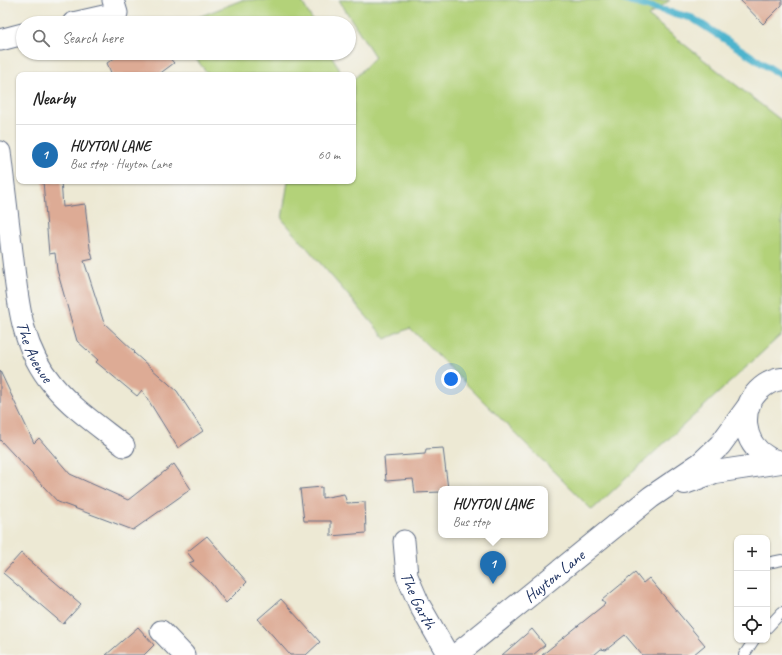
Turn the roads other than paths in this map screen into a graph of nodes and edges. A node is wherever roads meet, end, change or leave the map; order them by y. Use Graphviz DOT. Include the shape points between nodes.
graph roads {
  1 [pos="113,0"];
  2 [pos="104,16"];
  3 [pos="16,36"];
  4 [pos="0,40"];
  5 [pos="0,152"];
  6 [pos="780,377"];
  7 [pos="747,408"];
  8 [pos="124,446"];
  9 [pos="782,462"];
  10 [pos="651,497"];
  11 [pos="404,541"];
  12 [pos="782,560"];
  13 [pos="770,562"];
  14 [pos="782,612"];
  15 [pos="770,625"];
  16 [pos="161,631"];
  17 [pos="752,643"];
  18 [pos="462,653"];
  19 [pos="184,655"];
  20 [pos="744,655"];
  1 -- 2 [label="street" via="117,13"];
  3 -- 4 [label="street"];
  5 -- 8 [label="street, The Avenue" via="18,301 28,344 34,358 61,395"];
  6 -- 7 [label="main road, Huyton Lane" via="763,386 753,396"];
  7 -- 9 [label="main road" via="748,436 756,448 767,457"];
  7 -- 10 [label="main road, Huyton Lane" via="720,445 701,463"];
  9 -- 10 [label="main road, Huyton Lane" via="715,472"];
  10 -- 18 [label="main road, Huyton Lane"];
  11 -- 18 [label="street, The Garth" via="407,576 420,606"];
  12 -- 13 [label="lane"];
  14 -- 15 [label="lane"];
  16 -- 19 [label="street"];
  17 -- 20 [label="lane"];
}
